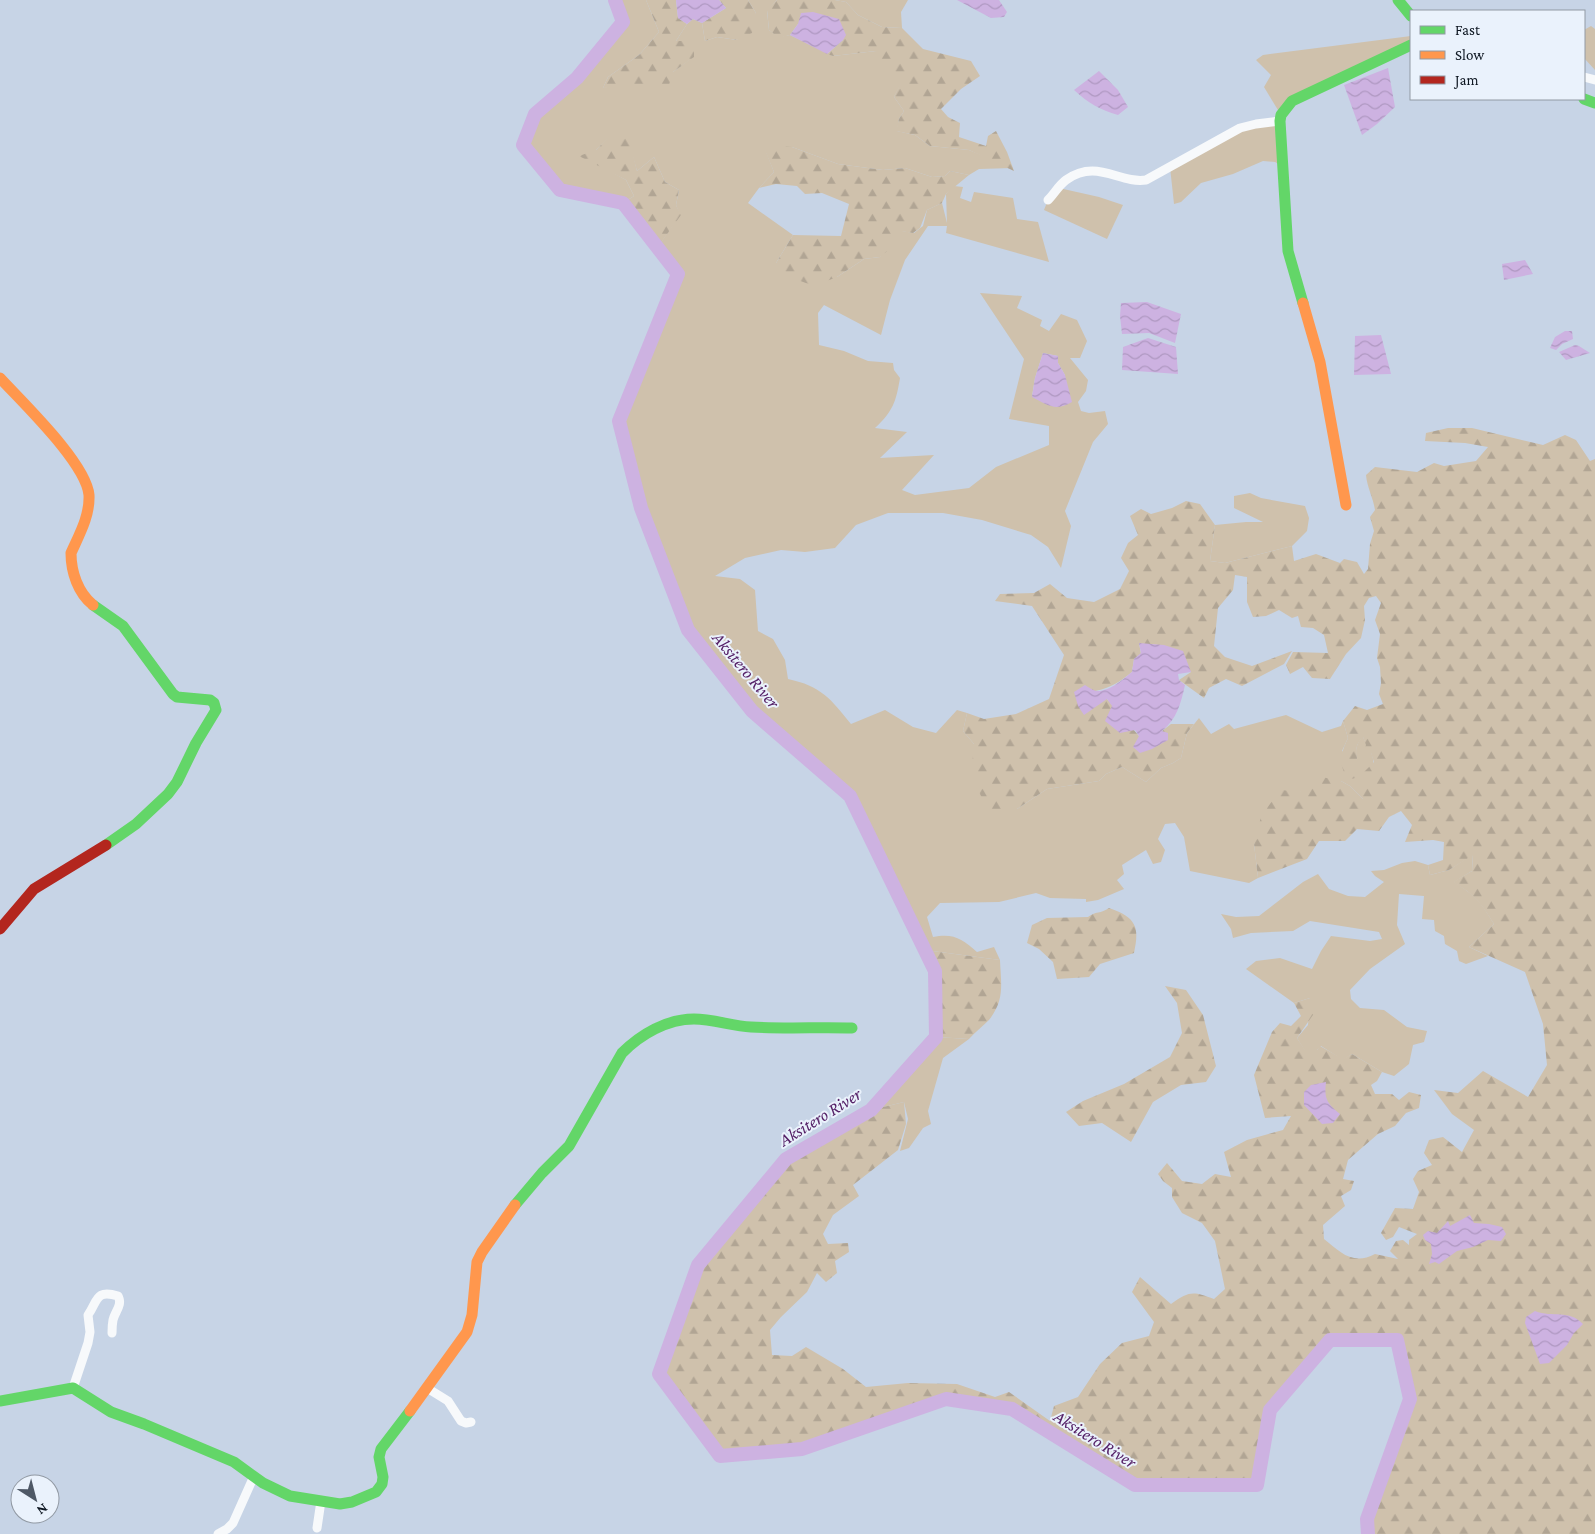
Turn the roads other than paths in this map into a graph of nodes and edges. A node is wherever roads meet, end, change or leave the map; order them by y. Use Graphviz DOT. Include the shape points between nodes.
graph roads {
  1 [pos="1398,0"];
  2 [pos="1410,15"];
  3 [pos="1410,45"];
  4 [pos="1280,121"];
  5 [pos="1048,200"];
  6 [pos="0,378"];
  7 [pos="1346,505"];
  8 [pos="0,929"];
  9 [pos="852,1028"];
  10 [pos="112,1333"];
  11 [pos="73,1388"];
  12 [pos="427,1388"];
  13 [pos="0,1401"];
  14 [pos="471,1422"];
  15 [pos="254,1476"];
  16 [pos="321,1501"];
  17 [pos="318,1528"];
  18 [pos="218,1534"];
  1 -- 2 [label="street"];
  3 -- 4 [label="street" via="1292,101"];
  4 -- 5 [label="street" via="1240,128 1146,180 1103,171 1082,173 1066,180"];
  4 -- 7 [label="street" via="1288,251 1320,362"];
  6 -- 8 [label="street" via="72,456 82,472 88,489 88,510 71,556 81,592 123,626 173,694 210,700 216,710 168,794 111,842 34,889"];
  9 -- 12 [label="street" via="743,1026 687,1019 632,1042 616,1061 574,1138 517,1202 482,1252 474,1274 472,1315 467,1332"];
  10 -- 11 [label="street" via="113,1318 121,1303 118,1296 106,1294 95,1300 88,1315 88,1343"];
  11 -- 13 [label="street"];
  11 -- 15 [label="street" via="111,1412 234,1462"];
  12 -- 14 [label="street" via="448,1401 461,1421"];
  12 -- 16 [label="street" via="381,1449 383,1477 380,1488 352,1502"];
  15 -- 16 [label="street" via="290,1496"];
  15 -- 18 [label="street" via="233,1523"];
  16 -- 17 [label="street"];
}
